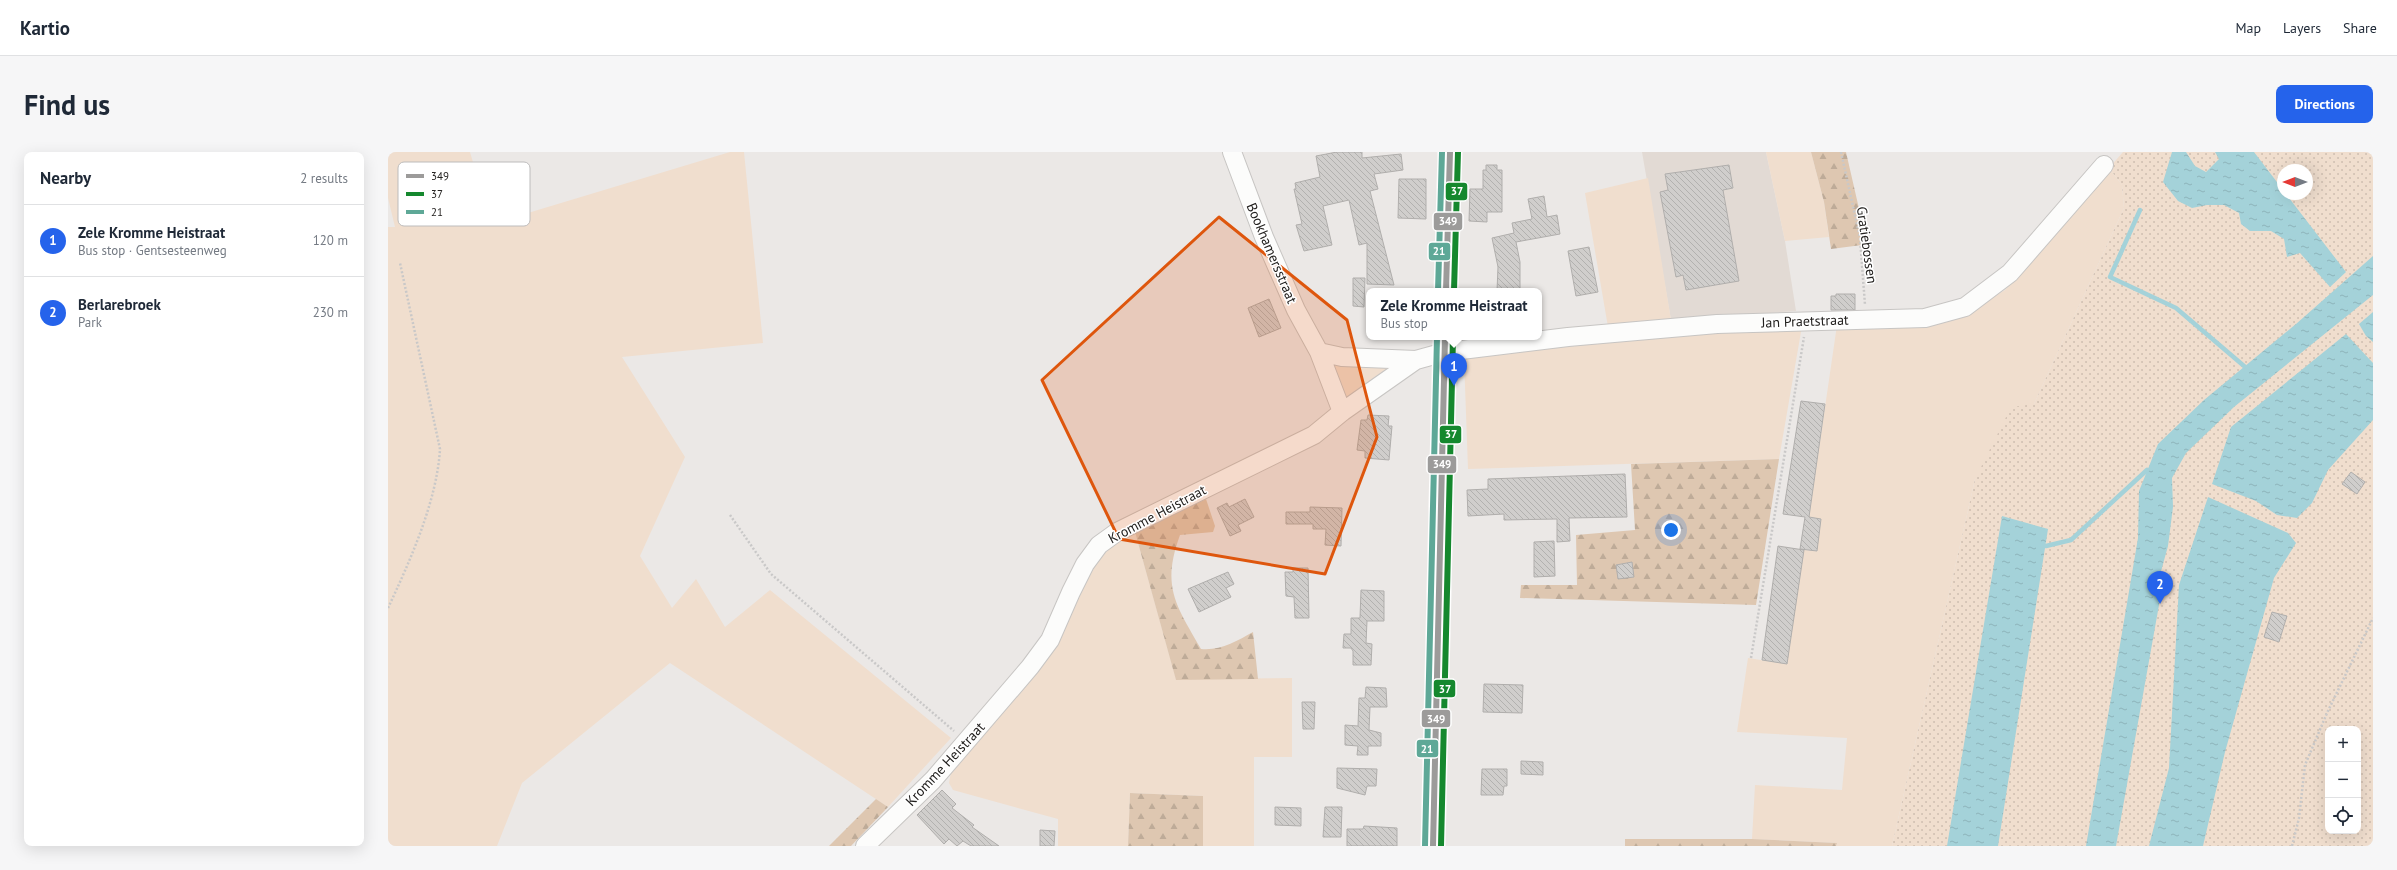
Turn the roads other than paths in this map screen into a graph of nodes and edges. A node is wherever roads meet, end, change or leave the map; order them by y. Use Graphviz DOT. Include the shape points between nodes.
graph roads {
  1 [pos="1232,152"];
  2 [pos="1450,152"];
  3 [pos="2104,165"];
  4 [pos="1446,288"];
  5 [pos="1542,339"];
  6 [pos="1522,340"];
  7 [pos="1445,345"];
  8 [pos="1319,352"];
  9 [pos="1416,360"];
  10 [pos="1342,412"];
  11 [pos="865,846"];
  12 [pos="1433,846"];
  1 -- 8 [label="street, Bookhamersstraat" via="1264,237 1296,310"];
  2 -- 4 [label="main road"];
  3 -- 5 [label="street, Jan Praetstraat" via="2010,273 1965,307 1926,318 1654,328"];
  6 -- 7 [label="street, Jan Praetstraat"];
  7 -- 9 [label="street, Kromme Heistraat"];
  7 -- 12 [label="main road"];
  8 -- 9 [label="street" via="1342,357"];
  8 -- 10 [label="street, Bookhamersstraat"];
  9 -- 10 [label="street, Kromme Heistraat"];
  10 -- 11 [label="street, Kromme Heistraat" via="1314,435 1117,532 1099,545 1085,564 1050,640 1030,667 933,780"];
}
